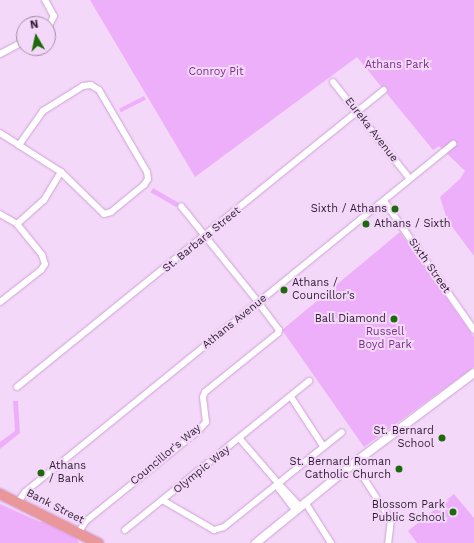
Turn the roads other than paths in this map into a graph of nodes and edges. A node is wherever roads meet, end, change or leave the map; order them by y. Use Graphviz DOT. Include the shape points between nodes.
graph roads {
  1 [pos="45,0"];
  2 [pos="54,16"];
  3 [pos="16,45"];
  4 [pos="0,54"];
  5 [pos="333,82"];
  6 [pos="384,90"];
  7 [pos="358,112"];
  8 [pos="0,133"];
  9 [pos="453,144"];
  10 [pos="19,145"];
  11 [pos="61,172"];
  12 [pos="409,178"];
  13 [pos="384,201"];
  14 [pos="181,206"];
  15 [pos="0,214"];
  16 [pos="17,224"];
  17 [pos="205,237"];
  18 [pos="0,302"];
  19 [pos="259,303"];
  20 [pos="474,330"];
  21 [pos="474,373"];
  22 [pos="310,381"];
  23 [pos="17,387"];
  24 [pos="291,397"];
  25 [pos="342,432"];
  26 [pos="240,439"];
  27 [pos="323,446"];
  28 [pos="354,463"];
  29 [pos="278,483"];
  30 [pos="0,494"];
  31 [pos="164,501"];
  32 [pos="18,502"];
  33 [pos="300,506"];
  34 [pos="125,530"];
  35 [pos="79,532"];
  36 [pos="98,543"];
  37 [pos="256,543"];
  38 [pos="331,543"];
  39 [pos="388,543"];
  1 -- 2 [label="street"];
  3 -- 4 [label="street"];
  5 -- 7 [label="street, Eureka Avenue"];
  6 -- 7 [label="street, St. Barbara Street"];
  7 -- 12 [label="street, Eureka Avenue"];
  7 -- 17 [label="street, St. Barbara Street"];
  8 -- 10 [label="street"];
  9 -- 12 [label="street, Athans Avenue"];
  10 -- 11 [label="street"];
  10 -- 11 [label="street" via="34,122 49,106 83,86 96,87 147,172 147,182 111,212 104,214"];
  11 -- 16 [label="street" via="44,200"];
  12 -- 13 [label="street, Athans Avenue"];
  13 -- 19 [label="street, Athans Avenue"];
  13 -- 20 [label="street, Sixth Street"];
  14 -- 17 [label="street"];
  15 -- 16 [label="street"];
  16 -- 18 [label="street" via="42,255 45,264 41,270"];
  17 -- 19 [label="street"];
  17 -- 23 [label="street, St. Barbara Street"];
  19 -- 32 [label="street, Athans Avenue" via="25,492"];
  19 -- 35 [label="street, Councillor's Way" via="279,330 278,333 205,392 203,397 206,422 198,431 86,521"];
  21 -- 28 [label="street"];
  22 -- 24 [label="street, Olympic Way"];
  24 -- 26 [label="street, Olympic Way"];
  24 -- 27 [label="street"];
  25 -- 27 [label="street, Olympic Way"];
  26 -- 29 [label="street, Olympic Way"];
  26 -- 31 [label="street, Olympic Way"];
  27 -- 29 [label="street, Olympic Way"];
  28 -- 33 [label="street"];
  28 -- 39 [label="street" via="391,520"];
  29 -- 31 [label="street, Olympic Way" via="224,527 214,530"];
  29 -- 33 [label="street, Olympic Way"];
  30 -- 32 [label="main road, Bank Street"];
  31 -- 34 [label="street, Olympic Way"];
  32 -- 35 [label="main road, Bank Street"];
  33 -- 37 [label="street"];
  33 -- 38 [label="street, Olympic Way"];
  35 -- 36 [label="main road, Bank Street"];
}
